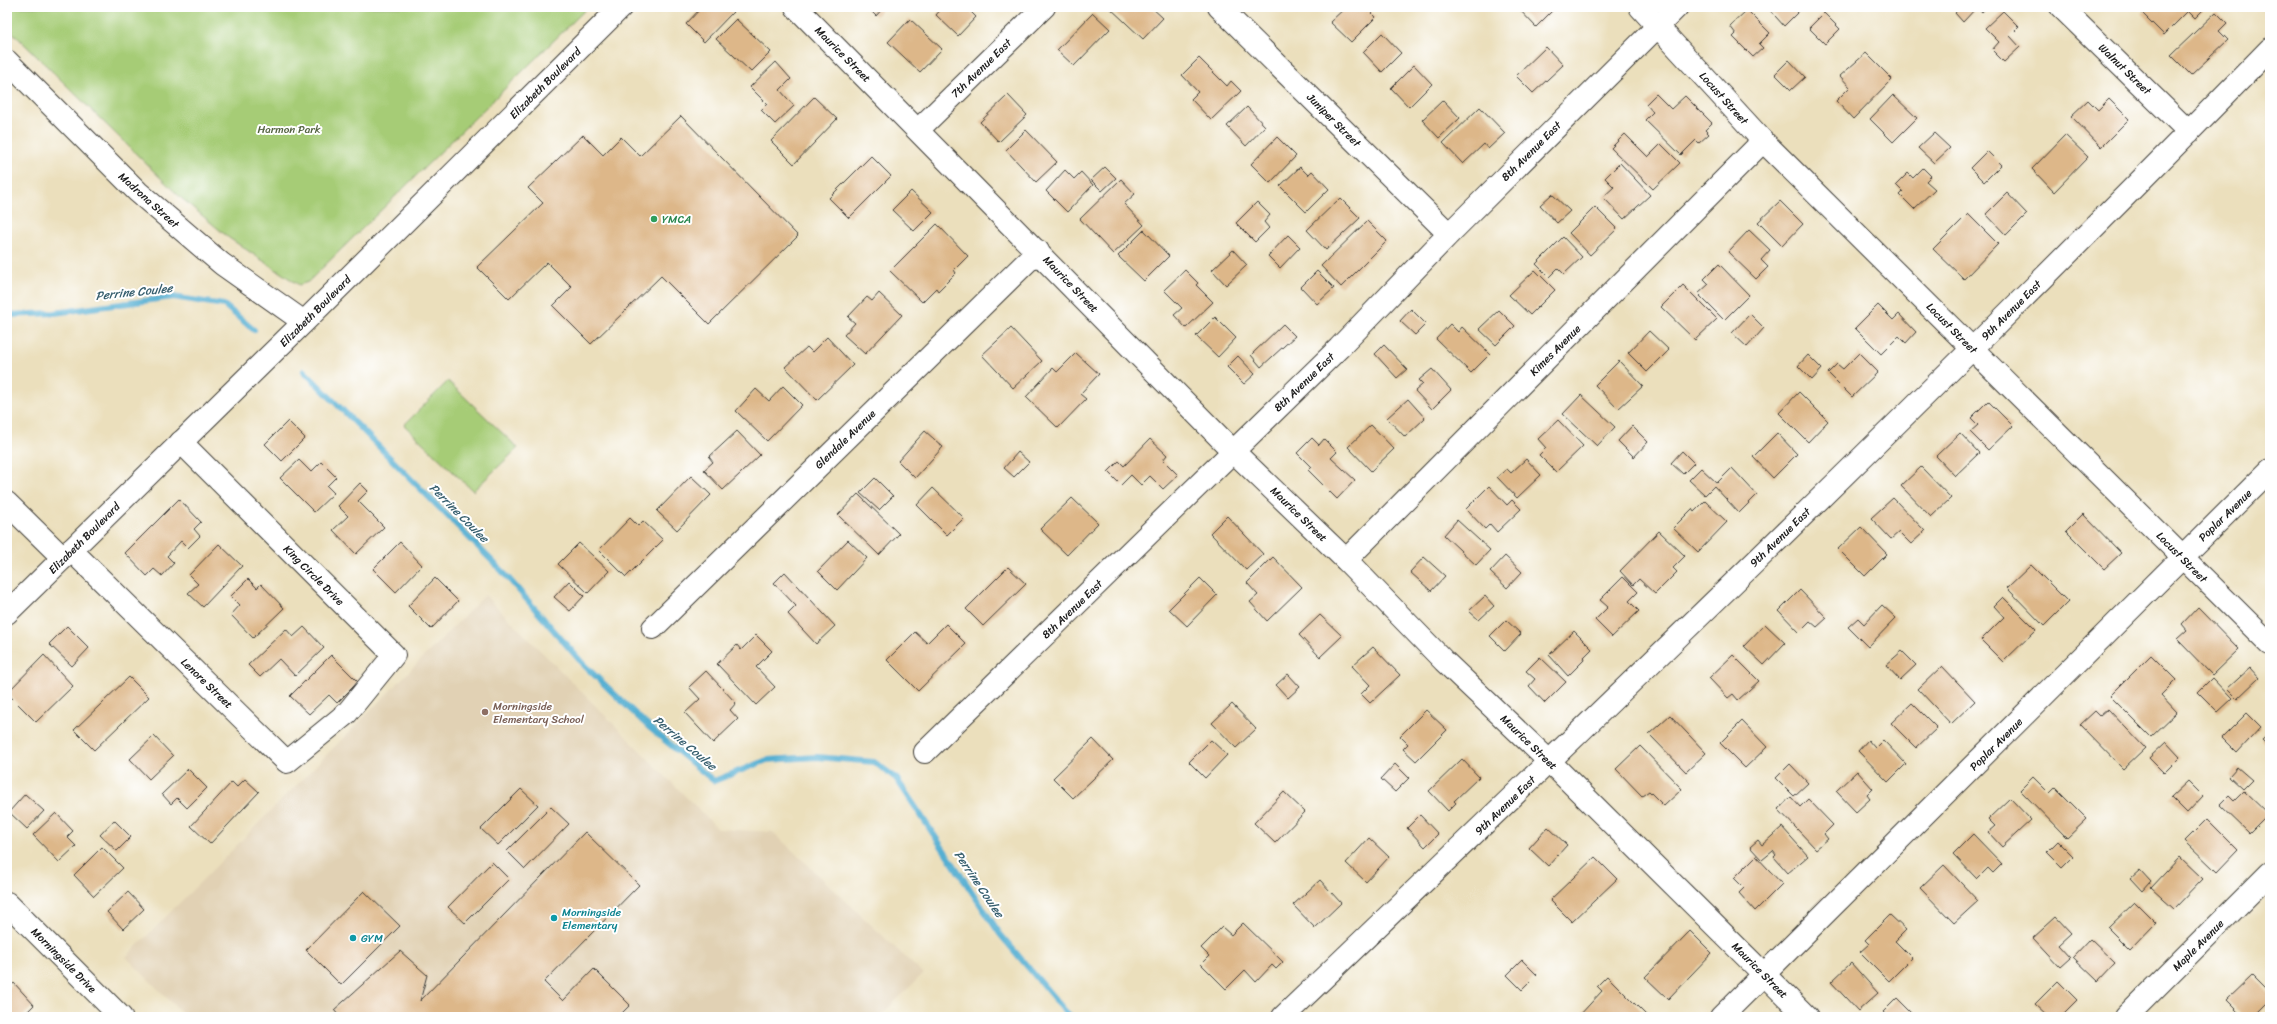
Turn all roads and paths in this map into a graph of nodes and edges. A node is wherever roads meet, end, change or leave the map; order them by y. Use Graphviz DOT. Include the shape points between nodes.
graph roads {
  1 [pos="621,7"];
  2 [pos="796,7"];
  3 [pos="1044,7"];
  4 [pos="1219,7"];
  5 [pos="1640,7"];
  6 [pos="1678,7"];
  7 [pos="2061,7"];
  8 [pos="1659,26"];
  9 [pos="2270,50"];
  10 [pos="7,62"];
  11 [pos="918,130"];
  12 [pos="2189,132"];
  13 [pos="1763,141"];
  14 [pos="1449,234"];
  15 [pos="1038,250"];
  16 [pos="304,322"];
  17 [pos="1972,348"];
  18 [pos="181,442"];
  19 [pos="1234,451"];
  20 [pos="2270,470"];
  21 [pos="7,503"];
  22 [pos="67,554"];
  23 [pos="2182,556"];
  24 [pos="1346,560"];
  25 [pos="7,613"];
  26 [pos="653,628"];
  27 [pos="2270,644"];
  28 [pos="347,713"];
  29 [pos="926,752"];
  30 [pos="1550,762"];
  31 [pos="2270,873"];
  32 [pos="7,903"];
  33 [pos="1765,975"];
  34 [pos="121,1017"];
  35 [pos="1283,1017"];
  36 [pos="1721,1017"];
  37 [pos="1807,1017"];
  38 [pos="2126,1017"];
  1 -- 16 [label="street, Elizabeth Boulevard"];
  2 -- 11 [label="street, Maurice Street"];
  3 -- 11 [label="street, 7th Avenue East"];
  4 -- 14 [label="street, Juniper Street"];
  5 -- 8 [label="street, Locust Street"];
  6 -- 8 [label="street, 8th Avenue East"];
  7 -- 12 [label="street, Walnut Street"];
  8 -- 13 [label="street, Locust Street"];
  8 -- 14 [label="street, 8th Avenue East"];
  9 -- 12 [label="street, 9th Avenue East"];
  10 -- 16 [label="street, Madrona Street" via="138,192 222,264"];
  11 -- 15 [label="street, Maurice Street"];
  12 -- 17 [label="street, 9th Avenue East"];
  13 -- 17 [label="street, Locust Street"];
  13 -- 24 [label="street, Kimes Avenue"];
  14 -- 19 [label="street, 8th Avenue East" via="1339,348"];
  15 -- 19 [label="street, Maurice Street"];
  15 -- 26 [label="street, Glendale Avenue"];
  16 -- 18 [label="street, Elizabeth Boulevard"];
  17 -- 23 [label="street, Locust Street"];
  17 -- 30 [label="street, 9th Avenue East"];
  18 -- 22 [label="street, Elizabeth Boulevard"];
  18 -- 28 [label="street, King Circle Drive" via="394,655"];
  19 -- 24 [label="street, Maurice Street"];
  19 -- 29 [label="street, 8th Avenue East"];
  20 -- 23 [label="street, Poplar Avenue"];
  21 -- 22 [label="street"];
  22 -- 25 [label="street, Elizabeth Boulevard"];
  22 -- 28 [label="street, Lenore Street" via="287,762"];
  23 -- 27 [label="street, Locust Street"];
  23 -- 33 [label="street, Poplar Avenue"];
  24 -- 30 [label="street, Maurice Street" via="1444,661"];
  30 -- 33 [label="street, Maurice Street"];
  30 -- 35 [label="street, 9th Avenue East"];
  31 -- 38 [label="street, Maple Avenue"];
  32 -- 34 [label="street, Morningside Drive"];
  33 -- 36 [label="street, Poplar Avenue"];
  33 -- 37 [label="street, Maurice Street"];
}
